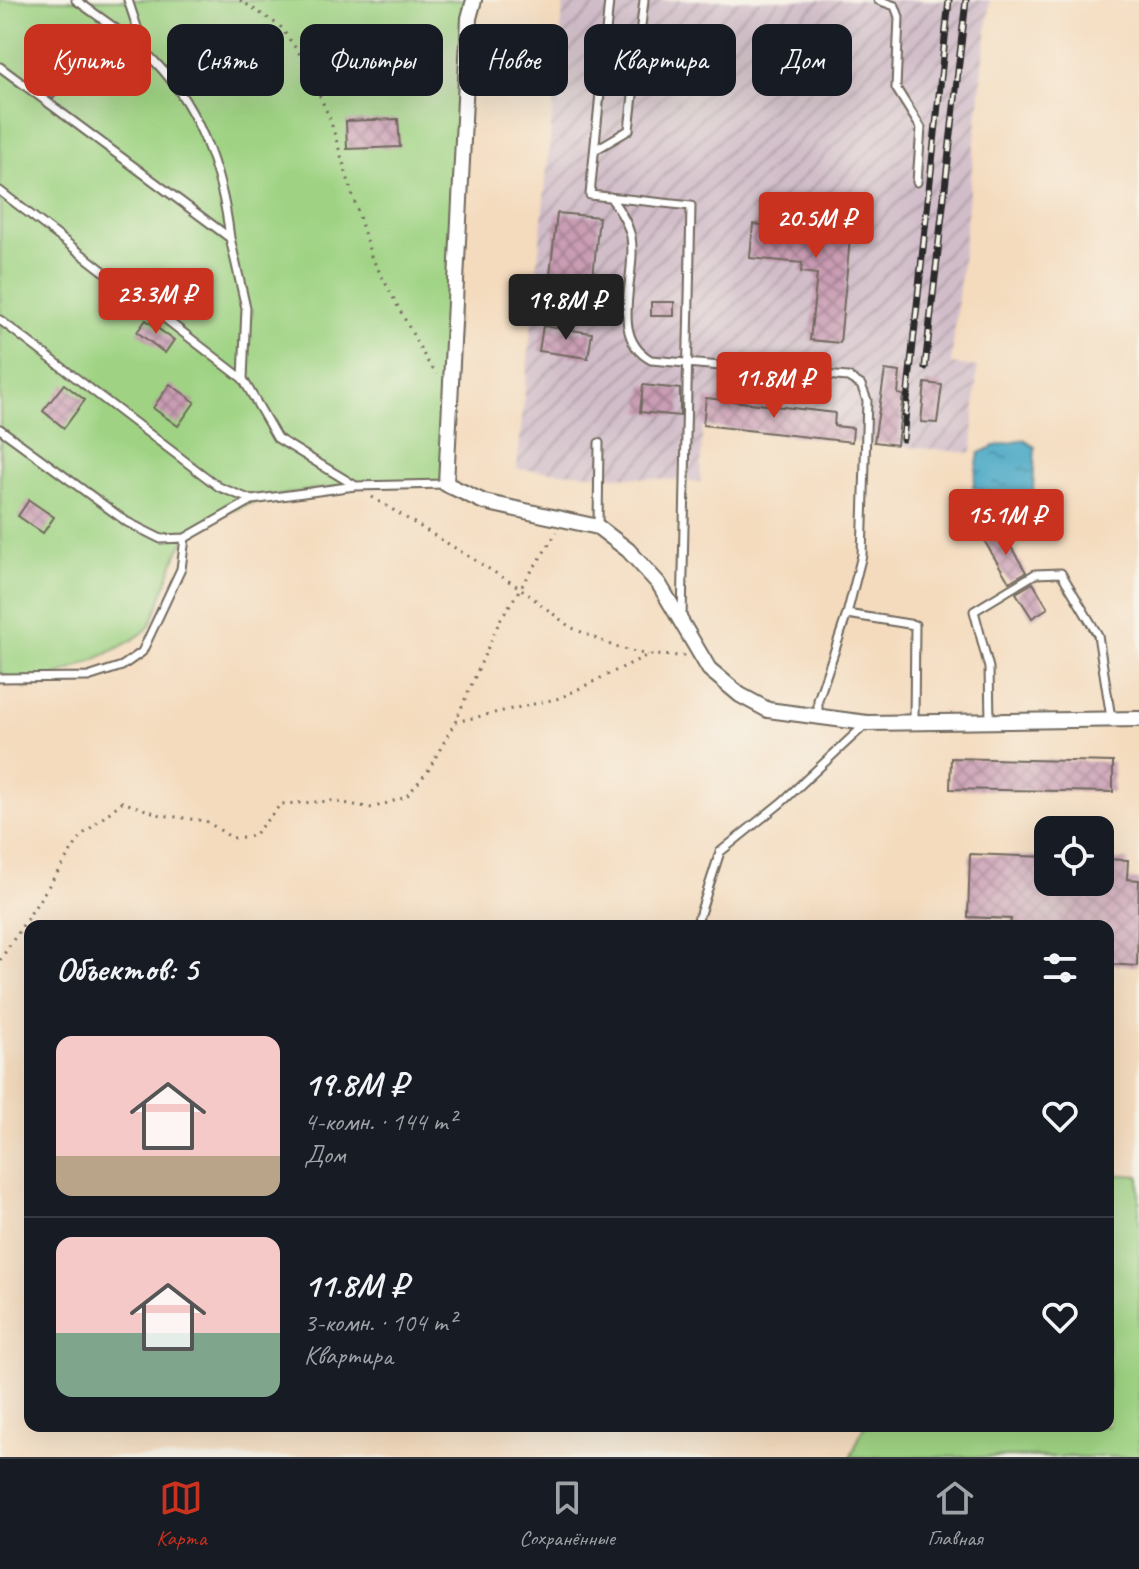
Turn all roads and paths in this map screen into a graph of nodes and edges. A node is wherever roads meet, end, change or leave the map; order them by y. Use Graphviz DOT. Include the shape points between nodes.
graph roads {
  1 [pos="76,0"];
  2 [pos="128,0"];
  3 [pos="240,0"];
  4 [pos="474,0"];
  5 [pos="644,0"];
  6 [pos="878,0"];
  7 [pos="609,1"];
  8 [pos="108,24"];
  9 [pos="136,24"];
  10 [pos="151,58"];
  11 [pos="0,67"];
  12 [pos="595,150"];
  13 [pos="917,182"];
  14 [pos="0,191"];
  15 [pos="610,197"];
  16 [pos="230,238"];
  17 [pos="0,320"];
  18 [pos="688,362"];
  19 [pos="243,379"];
  20 [pos="450,389"];
  21 [pos="0,429"];
  22 [pos="599,443"];
  23 [pos="446,484"];
  24 [pos="355,486"];
  25 [pos="252,500"];
  26 [pos="564,520"];
  27 [pos="598,527"];
  28 [pos="185,538"];
  29 [pos="520,588"];
  30 [pos="847,614"];
  31 [pos="682,620"];
  32 [pos="648,655"];
  33 [pos="702,657"];
  34 [pos="0,678"];
  35 [pos="1111,718"];
  36 [pos="818,719"];
  37 [pos="1139,719"];
  38 [pos="914,721"];
  39 [pos="990,721"];
  40 [pos="455,722"];
  41 [pos="867,723"];
  42 [pos="26,920"];
  43 [pos="698,920"];
  44 [pos="24,923"];
  45 [pos="0,960"];
  1 -- 8 [label="lane"];
  2 -- 9 [label="lane"];
  3 -- 20 [label="path" via="280,26 304,60 330,119 371,256 427,361"];
  4 -- 20 [label="street"];
  5 -- 12 [label="lane" via="629,130"];
  6 -- 13 [label="lane" via="895,6 899,17 896,88 921,128"];
  7 -- 12 [label="lane"];
  10 -- 16 [label="lane" via="190,106 225,195"];
  11 -- 16 [label="lane"];
  12 -- 15 [label="lane" via="590,195"];
  14 -- 19 [label="lane"];
  15 -- 18 [label="lane" via="631,237 627,335 637,352 651,360"];
  15 -- 18 [label="lane" via="691,206"];
  16 -- 19 [label="lane" via="246,308"];
  17 -- 25 [label="lane" via="219,487"];
  18 -- 30 [label="lane" via="848,377 861,385 867,400 862,555"];
  18 -- 31 [label="lane"];
  19 -- 24 [label="lane" via="277,438"];
  20 -- 23 [label="street"];
  21 -- 28 [label="lane" via="127,522 161,539"];
  22 -- 27 [label="lane"];
  23 -- 24 [label="lane"];
  23 -- 26 [label="street" via="484,502"];
  24 -- 25 [label="lane"];
  24 -- 29 [label="path"];
  25 -- 28 [label="lane"];
  26 -- 27 [label="street"];
  26 -- 29 [label="path"];
  27 -- 31 [label="street" via="649,573"];
  28 -- 34 [label="lane" via="181,569 142,652 122,666 88,677"];
  29 -- 32 [label="path" via="570,627"];
  29 -- 40 [label="path" via="500,620"];
  30 -- 36 [label="lane" via="818,700"];
  30 -- 38 [label="lane" via="915,625"];
  31 -- 33 [label="street"];
  32 -- 33 [label="path"];
  32 -- 40 [label="path" via="560,698"];
  33 -- 36 [label="street" via="740,695 768,710"];
  35 -- 37 [label="street"];
  35 -- 39 [label="street"];
  35 -- 39 [label="lane" via="1098,635 1061,573 1035,574 974,611 989,668"];
  36 -- 41 [label="street"];
  38 -- 39 [label="street"];
  38 -- 41 [label="street"];
  40 -- 42 [label="path" via="428,771 406,797 372,808 332,801 281,804 253,836 232,838 206,821 161,815 122,802 82,835"];
  41 -- 43 [label="lane" via="720,852"];
  44 -- 45 [label="path"];
}
